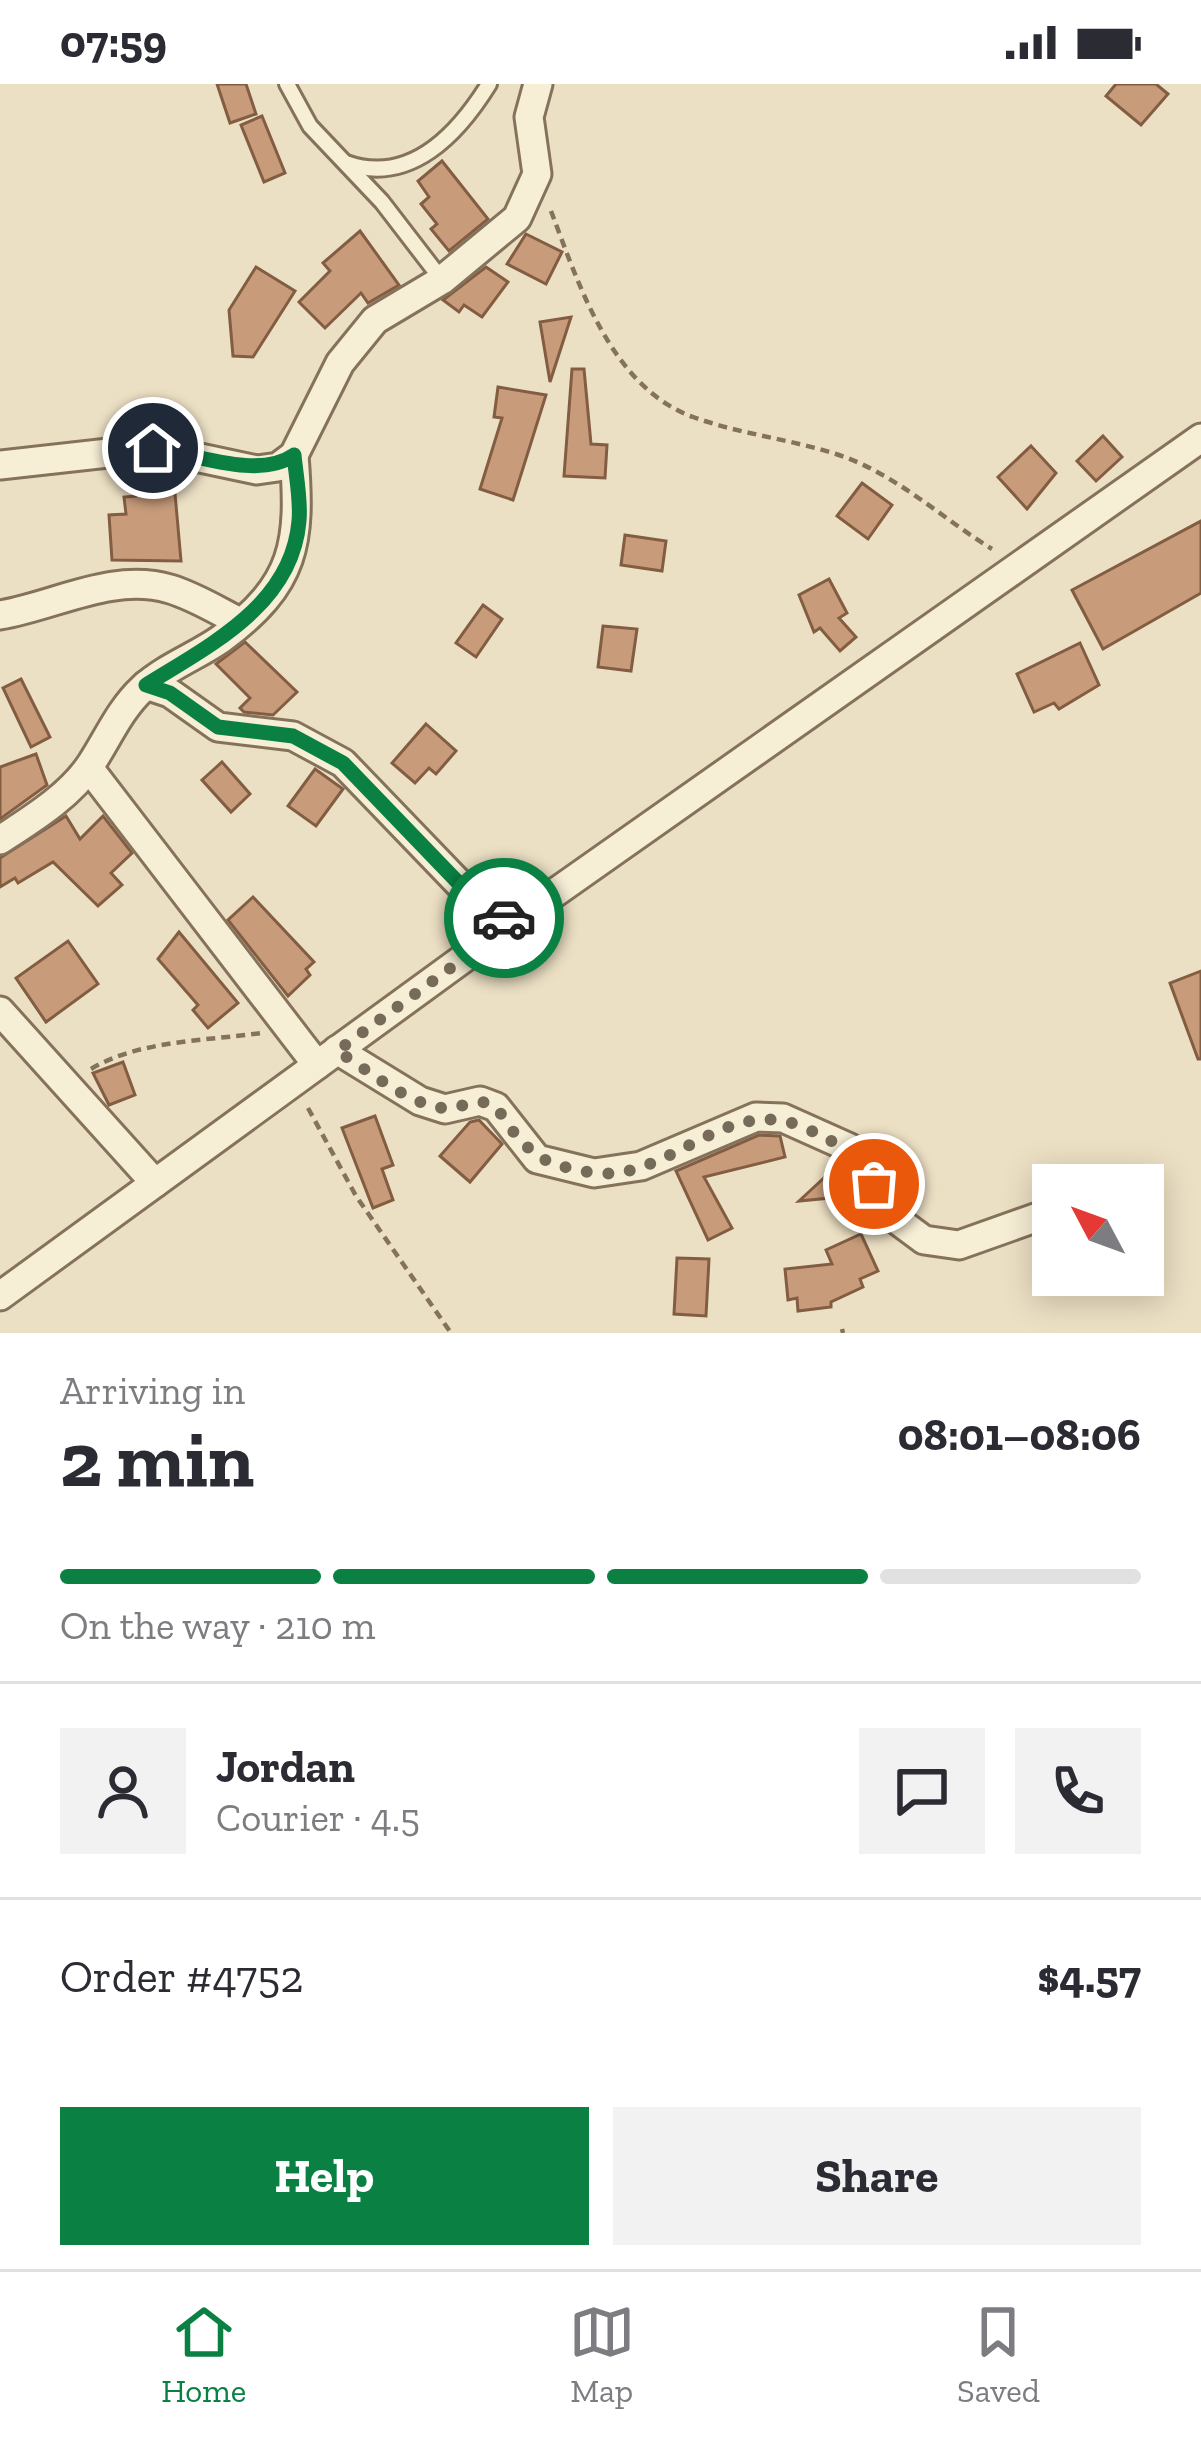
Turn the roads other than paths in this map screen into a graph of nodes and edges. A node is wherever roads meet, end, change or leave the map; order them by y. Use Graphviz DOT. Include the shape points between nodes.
graph roads {
  1 [pos="287,84"];
  2 [pos="488,84"];
  3 [pos="538,84"];
  4 [pos="341,161"];
  5 [pos="442,280"];
  6 [pos="1201,438"];
  7 [pos="294,455"];
  8 [pos="0,466"];
  9 [pos="0,615"];
  10 [pos="240,622"];
  11 [pos="146,685"];
  12 [pos="89,768"];
  13 [pos="0,840"];
  14 [pos="512,923"];
  15 [pos="0,1011"];
  16 [pos="316,1066"];
  17 [pos="155,1183"];
  18 [pos="1032,1219"];
  19 [pos="0,1296"];
  1 -- 4 [label="lane"];
  2 -- 4 [label="lane" via="464,125 411,162 365,170"];
  3 -- 5 [label="street" via="530,117 537,174 517,218"];
  4 -- 5 [label="lane"];
  5 -- 7 [label="street" via="375,320 340,363"];
  6 -- 14 [label="street"];
  7 -- 8 [label="street" via="256,470 153,448"];
  7 -- 10 [label="street" via="299,520 291,562 279,586"];
  9 -- 10 [label="street" via="134,584 170,589"];
  10 -- 11 [label="street"];
  11 -- 12 [label="street"];
  11 -- 14 [label="street" via="218,727 293,736 343,763 471,896"];
  12 -- 13 [label="street"];
  12 -- 16 [label="street"];
  14 -- 16 [label="street"];
  15 -- 17 [label="street"];
  16 -- 17 [label="street"];
  16 -- 18 [label="street" via="445,1109 480,1101 496,1107 537,1160 594,1173 641,1166 756,1117 783,1118 850,1148 898,1220 924,1240 959,1245"];
  17 -- 19 [label="street"];
}
